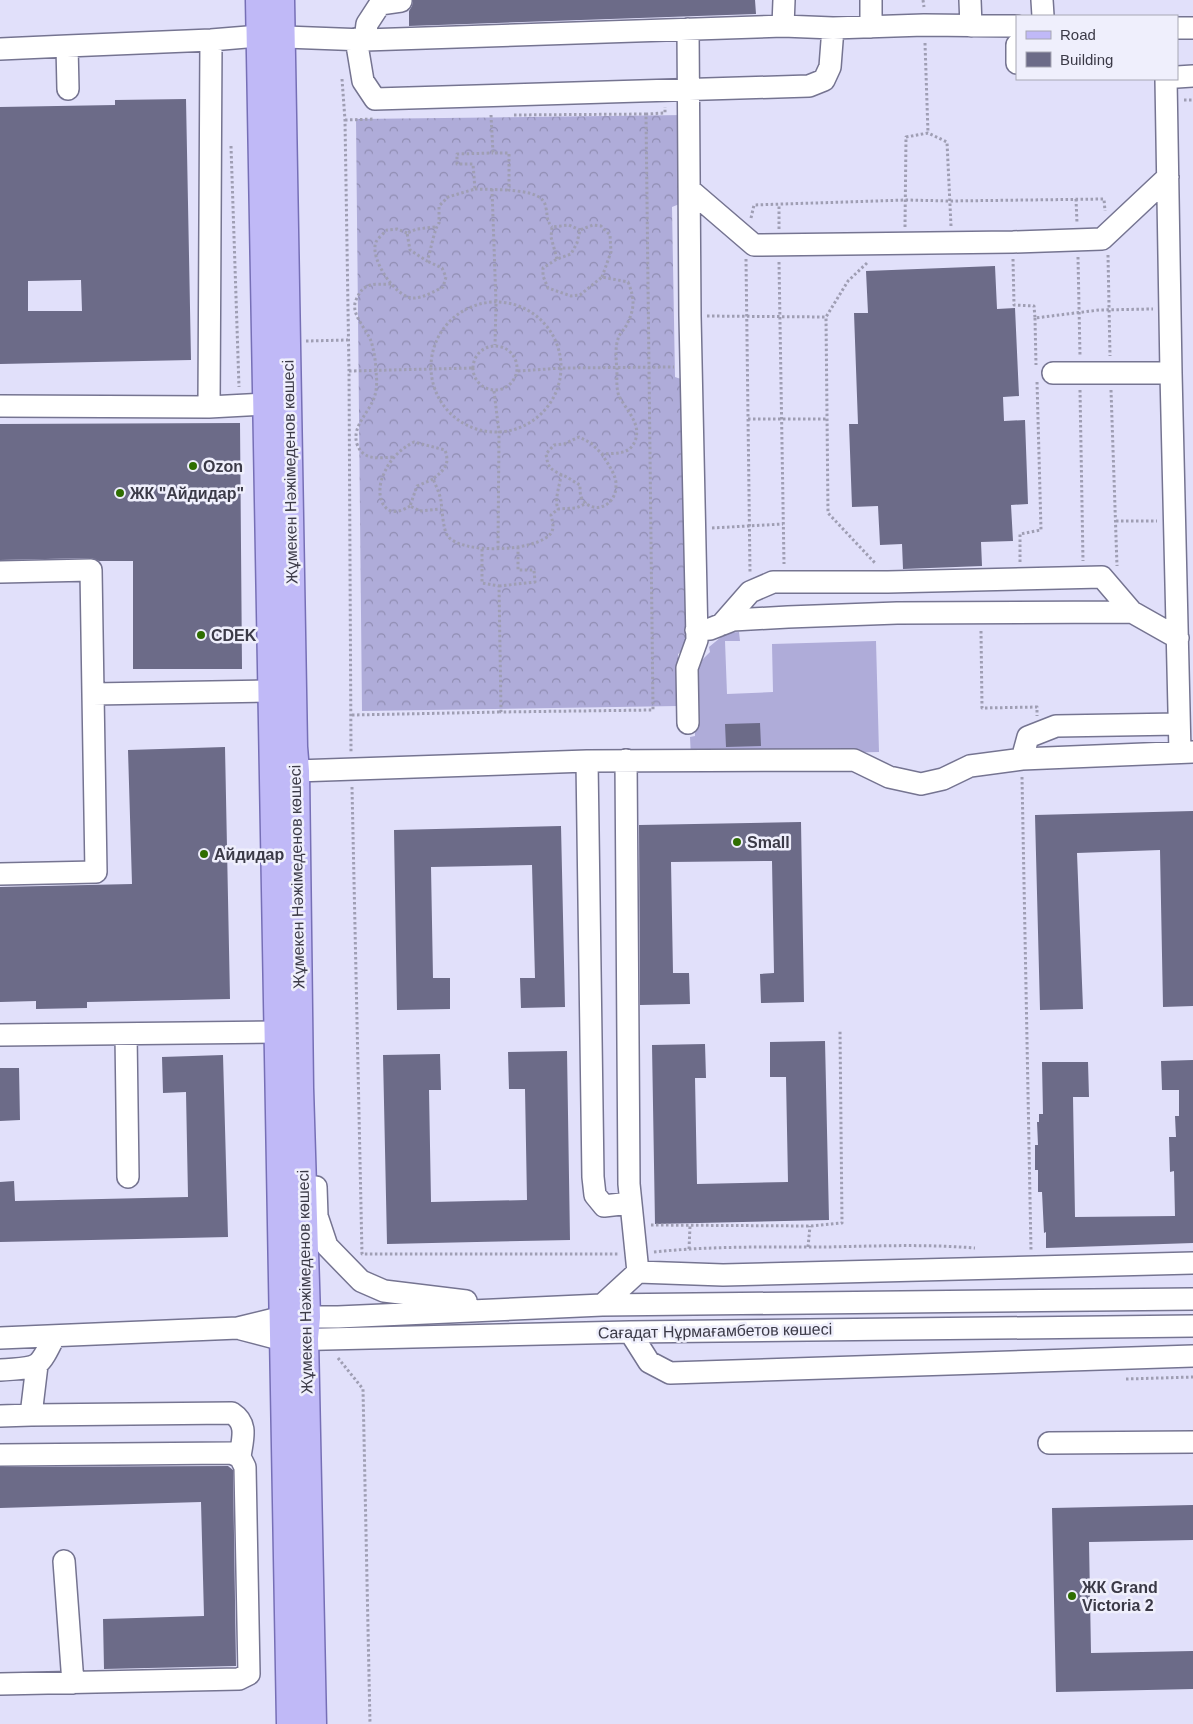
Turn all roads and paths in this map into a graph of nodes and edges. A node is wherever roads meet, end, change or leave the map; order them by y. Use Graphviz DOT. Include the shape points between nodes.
graph roads {
  1 [pos="259,0"];
  2 [pos="282,0"];
  3 [pos="784,0"];
  4 [pos="871,0"];
  5 [pos="924,0"];
  6 [pos="970,0"];
  7 [pos="1042,0"];
  8 [pos="401,1"];
  9 [pos="1043,15"];
  10 [pos="924,25"];
  11 [pos="783,26"];
  12 [pos="971,26"];
  13 [pos="1016,26"];
  14 [pos="871,27"];
  15 [pos="833,28"];
  16 [pos="1178,28"];
  17 [pos="1193,28"];
  18 [pos="688,29"];
  19 [pos="271,36"];
  20 [pos="211,40"];
  21 [pos="361,40"];
  22 [pos="67,46"];
  23 [pos="0,49"];
  24 [pos="1193,76"];
  25 [pos="1178,77"];
  26 [pos="1166,80"];
  27 [pos="68,89"];
  28 [pos="665,90"];
  29 [pos="688,90"];
  30 [pos="646,114"];
  31 [pos="500,115"];
  32 [pos="510,115"];
  33 [pos="384,119"];
  34 [pos="345,120"];
  35 [pos="928,133"];
  36 [pos="230,137"];
  37 [pos="492,153"];
  38 [pos="1168,177"];
  39 [pos="475,189"];
  40 [pos="492,189"];
  41 [pos="509,190"];
  42 [pos="690,190"];
  43 [pos="1076,199"];
  44 [pos="905,200"];
  45 [pos="950,202"];
  46 [pos="779,204"];
  47 [pos="435,227"];
  48 [pos="552,227"];
  49 [pos="580,230"];
  50 [pos="407,233"];
  51 [pos="1107,234"];
  52 [pos="746,238"];
  53 [pos="1077,240"];
  54 [pos="904,242"];
  55 [pos="952,242"];
  56 [pos="1013,242"];
  57 [pos="779,244"];
  58 [pos="557,259"];
  59 [pos="427,261"];
  60 [pos="869,261"];
  61 [pos="602,277"];
  62 [pos="391,284"];
  63 [pos="496,302"];
  64 [pos="1110,310"];
  65 [pos="1171,310"];
  66 [pos="1079,313"];
  67 [pos="690,316"];
  68 [pos="747,316"];
  69 [pos="780,316"];
  70 [pos="826,317"];
  71 [pos="1035,318"];
  72 [pos="348,340"];
  73 [pos="288,341"];
  74 [pos="495,346"];
  75 [pos="617,367"];
  76 [pos="648,367"];
  77 [pos="692,367"];
  78 [pos="473,368"];
  79 [pos="562,368"];
  80 [pos="430,369"];
  81 [pos="376,370"];
  82 [pos="518,370"];
  83 [pos="349,371"];
  84 [pos="1042,372"];
  85 [pos="1110,373"];
  86 [pos="1171,373"];
  87 [pos="1080,374"];
  88 [pos="494,391"];
  89 [pos="266,404"];
  90 [pos="240,405"];
  91 [pos="0,406"];
  92 [pos="208,406"];
  93 [pos="748,419"];
  94 [pos="782,420"];
  95 [pos="827,420"];
  96 [pos="499,432"];
  97 [pos="602,454"];
  98 [pos="394,456"];
  99 [pos="561,474"];
  100 [pos="434,479"];
  101 [pos="586,503"];
  102 [pos="410,506"];
  103 [pos="558,509"];
  104 [pos="441,510"];
  105 [pos="1175,520"];
  106 [pos="1116,521"];
  107 [pos="783,524"];
  108 [pos="750,526"];
  109 [pos="708,528"];
  110 [pos="518,547"];
  111 [pos="498,548"];
  112 [pos="482,549"];
  113 [pos="0,572"];
  114 [pos="1083,578"];
  115 [pos="1019,579"];
  116 [pos="784,582"];
  117 [pos="888,582"];
  118 [pos="499,586"];
  119 [pos="750,592"];
  120 [pos="1125,604"];
  121 [pos="981,613"];
  122 [pos="722,624"];
  123 [pos="696,630"];
  124 [pos="1178,638"];
  125 [pos="271,691"];
  126 [pos="93,694"];
  127 [pos="501,712"];
  128 [pos="352,715"];
  129 [pos="688,723"];
  130 [pos="1179,724"];
  131 [pos="1028,736"];
  132 [pos="1187,752"];
  133 [pos="1022,759"];
  134 [pos="587,760"];
  135 [pos="626,760"];
  136 [pos="296,771"];
  137 [pos="0,874"];
  138 [pos="840,1030"];
  139 [pos="278,1032"];
  140 [pos="126,1034"];
  141 [pos="0,1036"];
  142 [pos="300,1088"];
  143 [pos="128,1177"];
  144 [pos="630,1203"];
  145 [pos="633,1224"];
  146 [pos="690,1226"];
  147 [pos="810,1226"];
  148 [pos="808,1247"];
  149 [pos="689,1249"];
  150 [pos="982,1249"];
  151 [pos="1031,1254"];
  152 [pos="637,1263"];
  153 [pos="1193,1263"];
  154 [pos="1193,1299"];
  155 [pos="602,1305"];
  156 [pos="558,1308"];
  157 [pos="1193,1326"];
  158 [pos="295,1328"];
  159 [pos="630,1332"];
  160 [pos="54,1336"];
  161 [pos="0,1338"];
  162 [pos="1193,1356"];
  163 [pos="338,1358"];
  164 [pos="37,1365"];
  165 [pos="0,1370"];
  166 [pos="31,1415"];
  167 [pos="0,1416"];
  168 [pos="1193,1442"];
  169 [pos="1049,1443"];
  170 [pos="0,1455"];
  171 [pos="240,1457"];
  172 [pos="64,1561"];
  173 [pos="73,1682"];
  174 [pos="0,1684"];
  175 [pos="290,1724"];
  176 [pos="314,1724"];
  177 [pos="370,1724"];
  1 -- 19 [label="main road, Жұмекен Нәжімеденов көшесі"];
  2 -- 19 [label="main road, Жұмекен Нәжімеденов көшесі"];
  3 -- 11 [label="street"];
  4 -- 14 [label="street"];
  5 -- 10 [label="path"];
  6 -- 12 [label="street"];
  7 -- 9 [label="street"];
  8 -- 21 [label="street" via="380,4"];
  10 -- 12 [label="street"];
  10 -- 14 [label="street"];
  10 -- 35 [label="path"];
  11 -- 15 [label="street"];
  11 -- 18 [label="street"];
  12 -- 13 [label="street"];
  14 -- 15 [label="street"];
  15 -- 29 [label="street" via="830,67 824,80 809,86"];
  16 -- 17 [label="street"];
  18 -- 21 [label="street"];
  18 -- 29 [label="street"];
  19 -- 20 [label="street"];
  19 -- 21 [label="street"];
  19 -- 73 [label="main road, Жұмекен Нәжімеденов көшесі"];
  19 -- 89 [label="main road, Жұмекен Нәжімеденов көшесі"];
  20 -- 22 [label="street"];
  20 -- 92 [label="street"];
  21 -- 28 [label="street" via="363,81 375,99"];
  22 -- 23 [label="street"];
  22 -- 27 [label="street"];
  24 -- 25 [label="street"];
  26 -- 38 [label="street"];
  28 -- 29 [label="street"];
  28 -- 30 [label="path" via="665,113"];
  29 -- 42 [label="street"];
  30 -- 32 [label="path"];
  30 -- 76 [label="path"];
  31 -- 37 [label="path" via="491,116"];
  33 -- 34 [label="path"];
  35 -- 44 [label="path" via="906,137"];
  35 -- 45 [label="path" via="947,142"];
  36 -- 90 [label="path"];
  37 -- 39 [label="path" via="456,154 457,164 473,164"];
  37 -- 41 [label="path" via="509,153"];
  38 -- 51 [label="street"];
  38 -- 65 [label="street"];
  39 -- 40 [label="path"];
  39 -- 47 [label="path" via="448,196 439,206 439,223"];
  40 -- 41 [label="path"];
  40 -- 63 [label="path"];
  41 -- 48 [label="path" via="536,195 544,201 547,222"];
  42 -- 52 [label="street"];
  42 -- 67 [label="street"];
  43 -- 45 [label="path"];
  43 -- 51 [label="path" via="1104,199"];
  43 -- 53 [label="path"];
  44 -- 45 [label="path"];
  44 -- 46 [label="path"];
  44 -- 54 [label="path"];
  45 -- 55 [label="path"];
  46 -- 52 [label="path" via="754,205"];
  46 -- 57 [label="path"];
  47 -- 50 [label="path"];
  47 -- 59 [label="path"];
  48 -- 49 [label="path" via="569,225"];
  48 -- 58 [label="path" via="550,236"];
  49 -- 58 [label="path" via="571,254"];
  49 -- 61 [label="path" via="601,226 610,235 612,252"];
  50 -- 59 [label="path" via="410,250"];
  50 -- 62 [label="path" via="387,230 376,242 376,256"];
  51 -- 53 [label="street" via="1102,239"];
  51 -- 64 [label="path"];
  52 -- 57 [label="street" via="754,245"];
  52 -- 68 [label="path"];
  53 -- 56 [label="street"];
  53 -- 66 [label="path"];
  54 -- 55 [label="street"];
  54 -- 57 [label="street"];
  55 -- 56 [label="street"];
  56 -- 71 [label="path" via="1014,304 1034,306"];
  57 -- 69 [label="path"];
  58 -- 61 [label="path" via="544,268 543,276 548,288 571,296 580,295"];
  59 -- 62 [label="path" via="442,268 446,277 443,287 415,299 404,296"];
  60 -- 70 [label="path" via="848,281"];
  61 -- 75 [label="path" via="628,282 634,296 634,307 617,339"];
  62 -- 81 [label="path" via="368,285 355,302 355,312 372,342"];
  63 -- 74 [label="path"];
  63 -- 79 [label="path" via="507,302 529,310 547,326 558,347"];
  63 -- 80 [label="path" via="483,303 461,312 444,328 434,349"];
  64 -- 65 [label="path"];
  64 -- 66 [label="path"];
  64 -- 85 [label="path"];
  65 -- 86 [label="street"];
  66 -- 71 [label="path"];
  66 -- 87 [label="path"];
  67 -- 68 [label="path"];
  67 -- 77 [label="street"];
  68 -- 69 [label="path"];
  68 -- 93 [label="path"];
  69 -- 70 [label="path"];
  69 -- 94 [label="path"];
  70 -- 95 [label="path"];
  71 -- 84 [label="path"];
  72 -- 73 [label="path"];
  73 -- 136 [label="main road, Жұмекен Нәжімеденов көшесі"];
  74 -- 78 [label="path" via="478,353"];
  74 -- 82 [label="path" via="504,347 512,353"];
  75 -- 76 [label="path"];
  75 -- 79 [label="path"];
  75 -- 97 [label="path" via="618,395 636,426 636,438 632,448 625,452"];
  76 -- 77 [label="path"];
  76 -- 127 [label="path" via="653,710"];
  77 -- 123 [label="street"];
  78 -- 80 [label="path"];
  78 -- 88 [label="path" via="479,384"];
  79 -- 82 [label="path"];
  79 -- 96 [label="path" via="556,394 545,411 529,424"];
  80 -- 81 [label="path"];
  80 -- 96 [label="path" via="437,395 450,414 470,427"];
  81 -- 83 [label="path"];
  81 -- 98 [label="path" via="375,396 362,419 357,444 364,455 373,458"];
  82 -- 88 [label="path" via="510,386"];
  84 -- 87 [label="street"];
  84 -- 115 [label="path" via="1041,530 1020,534"];
  85 -- 86 [label="street"];
  85 -- 87 [label="street"];
  85 -- 106 [label="path"];
  86 -- 105 [label="street"];
  87 -- 114 [label="path"];
  88 -- 96 [label="path"];
  89 -- 90 [label="street"];
  89 -- 125 [label="main road, Жұмекен Нәжімеденов көшесі"];
  90 -- 92 [label="street"];
  91 -- 92 [label="street"];
  93 -- 94 [label="path"];
  93 -- 108 [label="path"];
  94 -- 95 [label="path"];
  94 -- 107 [label="path"];
  95 -- 117 [label="path" via="828,513 888,576"];
  96 -- 111 [label="path"];
  97 -- 99 [label="path" via="579,437 554,445 546,454 547,465"];
  97 -- 101 [label="path" via="613,473 616,486 613,497 608,505 599,508"];
  98 -- 100 [label="path" via="414,442 445,450 448,459 445,468"];
  98 -- 102 [label="path" via="382,476 380,490 383,503 391,511 398,512"];
  99 -- 101 [label="path" via="580,485 581,496"];
  99 -- 103 [label="path" via="555,502"];
  100 -- 102 [label="path" via="417,486"];
  100 -- 104 [label="path"];
  101 -- 103 [label="path" via="576,508"];
  102 -- 104 [label="path" via="420,511"];
  103 -- 110 [label="path" via="551,515 553,526 545,538"];
  104 -- 112 [label="path" via="446,534 455,542"];
  105 -- 106 [label="path"];
  105 -- 124 [label="street"];
  106 -- 120 [label="path"];
  107 -- 108 [label="path"];
  107 -- 116 [label="path"];
  108 -- 109 [label="path"];
  108 -- 119 [label="path"];
  110 -- 111 [label="path"];
  110 -- 118 [label="path" via="518,570 534,570 535,582"];
  111 -- 112 [label="path"];
  112 -- 118 [label="path" via="482,583"];
  113 -- 126 [label="street" via="90,570"];
  114 -- 115 [label="street"];
  114 -- 120 [label="street" via="1102,577"];
  115 -- 117 [label="street"];
  116 -- 117 [label="street"];
  116 -- 119 [label="street" via="773,582"];
  118 -- 127 [label="path"];
  119 -- 122 [label="street"];
  120 -- 121 [label="street"];
  120 -- 124 [label="street"];
  121 -- 122 [label="street" via="788,617 734,620"];
  121 -- 131 [label="path" via="982,708 1037,707 1037,720 1022,728"];
  122 -- 123 [label="street"];
  123 -- 129 [label="street" via="697,640 687,668"];
  124 -- 130 [label="street"];
  125 -- 126 [label="street"];
  125 -- 139 [label="main road, Жұмекен Нәжімеденов көшесі"];
  126 -- 137 [label="street" via="96,872"];
  127 -- 128 [label="path"];
  130 -- 131 [label="street" via="1056,726"];
  130 -- 132 [label="street"];
  131 -- 133 [label="street"];
  132 -- 133 [label="street"];
  133 -- 135 [label="street" via="970,766 943,779 920,784 889,777 854,760"];
  133 -- 151 [label="path"];
  134 -- 135 [label="street"];
  134 -- 136 [label="street"];
  134 -- 144 [label="street" via="592,1177 595,1196 604,1206"];
  135 -- 144 [label="street"];
  136 -- 142 [label="main road, Жұмекен Нәжімеденов көшесі"];
  138 -- 147 [label="path" via="842,1223"];
  139 -- 140 [label="street"];
  139 -- 158 [label="main road, Жұмекен Нәжімеденов көшесі"];
  140 -- 141 [label="street"];
  140 -- 143 [label="street"];
  142 -- 156 [label="street" via="314,1141 317,1216 327,1246 362,1281 384,1291 485,1304"];
  142 -- 158 [label="main road, Жұмекен Нәжімеденов көшесі"];
  144 -- 145 [label="street"];
  145 -- 146 [label="path"];
  145 -- 152 [label="street"];
  146 -- 147 [label="path"];
  146 -- 149 [label="path"];
  147 -- 148 [label="path"];
  148 -- 149 [label="path"];
  148 -- 150 [label="path" via="943,1246"];
  149 -- 152 [label="path"];
  152 -- 153 [label="street" via="724,1275"];
  152 -- 155 [label="street"];
  154 -- 155 [label="street, Сағадат Нұрмағамбетов көшесі"];
  155 -- 156 [label="street, Сағадат Нұрмағамбетов көшесі"];
  156 -- 158 [label="street, Сағадат Нұрмағамбетов көшесі"];
  157 -- 159 [label="street, Сағадат Нұрмағамбетов көшесі"];
  158 -- 159 [label="street, Сағадат Нұрмағамбетов көшесі"];
  158 -- 160 [label="street, Сағадат Нұрмағамбетов көшесі"];
  158 -- 175 [label="main road, Жұмекен Нәжімеденов көшесі"];
  158 -- 176 [label="main road, Жұмекен Нәжімеденов көшесі"];
  159 -- 162 [label="street" via="649,1362 670,1373"];
  160 -- 161 [label="street, Сағадат Нұрмағамбетов көшесі"];
  160 -- 164 [label="street" via="42,1362"];
  163 -- 177 [label="path" via="363,1389"];
  164 -- 165 [label="street"];
  164 -- 166 [label="street"];
  166 -- 167 [label="street"];
  166 -- 171 [label="street" via="232,1413 244,1428"];
  168 -- 169 [label="street"];
  170 -- 171 [label="street" via="231,1453"];
  171 -- 173 [label="street" via="245,1467 249,1674 239,1679"];
  172 -- 173 [label="street"];
  173 -- 174 [label="street"];
}
